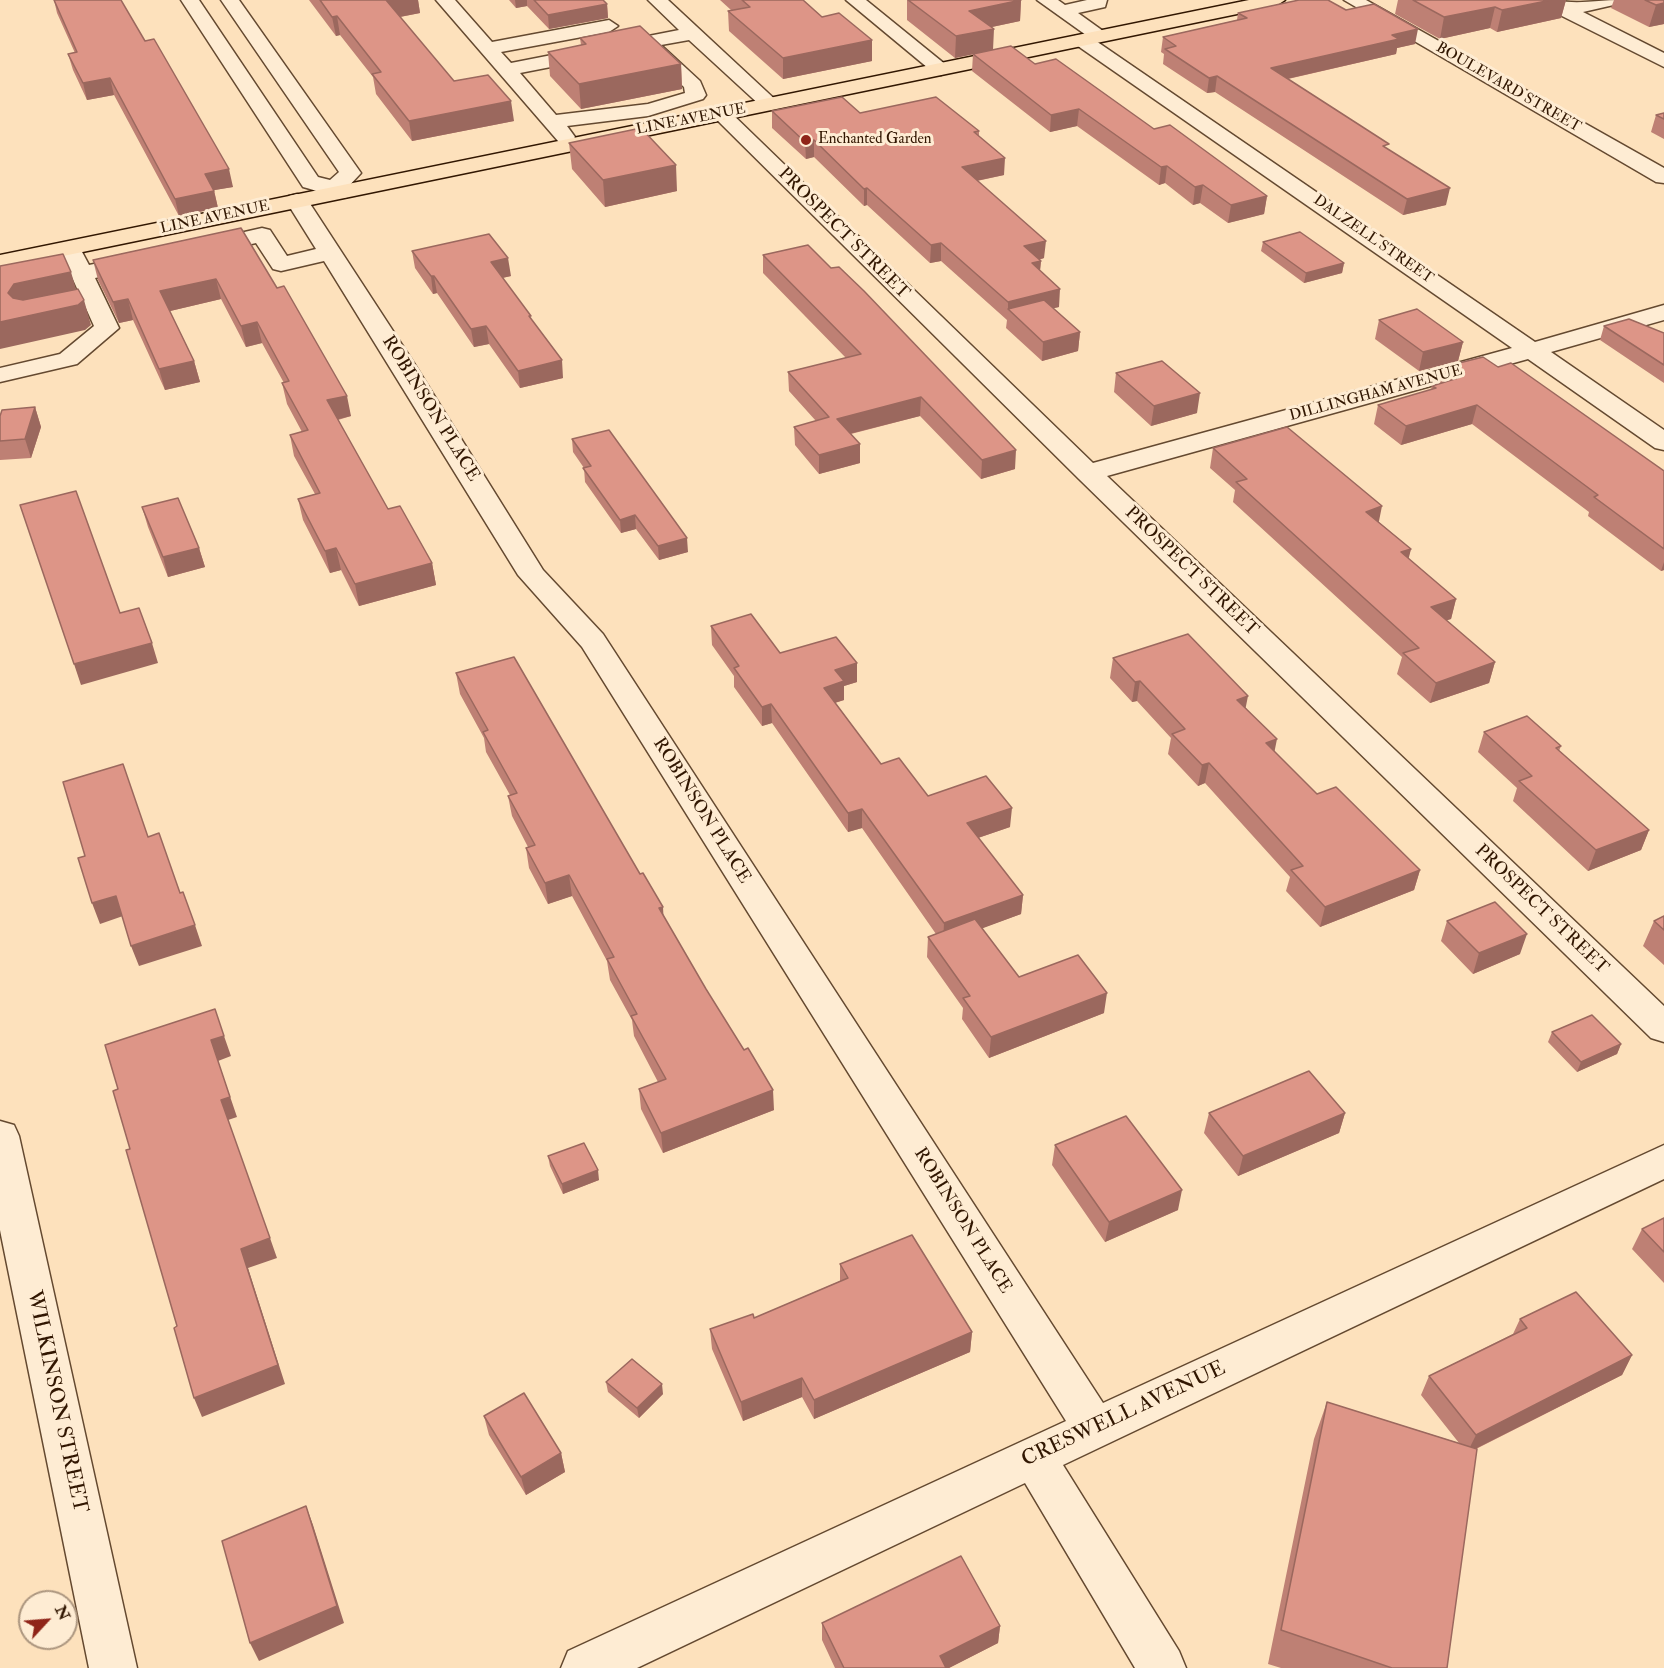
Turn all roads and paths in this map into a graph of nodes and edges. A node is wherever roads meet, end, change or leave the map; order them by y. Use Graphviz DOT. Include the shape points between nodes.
graph roads {
  1 [pos="190,0"];
  2 [pos="231,0"];
  3 [pos="446,0"];
  4 [pos="657,0"];
  5 [pos="855,0"];
  6 [pos="1046,0"];
  7 [pos="1098,0"];
  8 [pos="1276,0"];
  9 [pos="1353,0"];
  10 [pos="1546,0"];
  11 [pos="1611,0"];
  12 [pos="1250,2"];
  13 [pos="1565,10"];
  14 [pos="1062,11"];
  15 [pos="673,14"];
  16 [pos="650,19"];
  17 [pos="627,23"];
  18 [pos="693,33"];
  19 [pos="1091,38"];
  20 [pos="647,41"];
  21 [pos="488,49"];
  22 [pos="1664,61"];
  23 [pos="941,69"];
  24 [pos="506,70"];
  25 [pos="770,104"];
  26 [pos="722,114"];
  27 [pos="550,121"];
  28 [pos="570,143"];
  29 [pos="1664,177"];
  30 [pos="337,189"];
  31 [pos="297,201"];
  32 [pos="70,248"];
  33 [pos="183,252"];
  34 [pos="331,252"];
  35 [pos="161,257"];
  36 [pos="0,262"];
  37 [pos="82,274"];
  38 [pos="1664,312"];
  39 [pos="1532,350"];
  40 [pos="0,375"];
  41 [pos="1664,442"];
  42 [pos="1088,473"];
  43 [pos="1664,1028"];
  44 [pos="0,1136"];
  45 [pos="1664,1161"];
  46 [pos="1095,1429"];
  47 [pos="1034,1457"];
  48 [pos="113,1668"];
  49 [pos="585,1668"];
  50 [pos="1162,1668"];
  1 -- 30 [label="street" via="311,182"];
  2 -- 30 [label="street" via="350,173"];
  3 -- 21 [label="street"];
  4 -- 15 [label="street"];
  5 -- 23 [label="street"];
  6 -- 14 [label="street, DALZELL STREET"];
  7 -- 14 [label="street" via="1091,6"];
  8 -- 12 [label="main road, LINE AVENUE"];
  9 -- 29 [label="street, BOULEVARD STREET"];
  10 -- 13 [label="street"];
  11 -- 13 [label="street"];
  12 -- 19 [label="main road, LINE AVENUE"];
  13 -- 22 [label="street"];
  14 -- 19 [label="street, DALZELL STREET"];
  15 -- 16 [label="street"];
  15 -- 18 [label="street"];
  17 -- 21 [label="street"];
  18 -- 20 [label="street"];
  18 -- 25 [label="street"];
  19 -- 23 [label="main road, LINE AVENUE"];
  19 -- 39 [label="street, DALZELL STREET"];
  20 -- 24 [label="street"];
  20 -- 27 [label="street" via="693,85 696,95 597,118"];
  21 -- 24 [label="street"];
  23 -- 25 [label="main road, LINE AVENUE"];
  24 -- 27 [label="street"];
  25 -- 26 [label="main road, LINE AVENUE"];
  26 -- 28 [label="main road, LINE AVENUE"];
  26 -- 42 [label="street, PROSPECT STREET"];
  27 -- 28 [label="street"];
  28 -- 30 [label="main road, LINE AVENUE"];
  30 -- 31 [label="main road, LINE AVENUE"];
  31 -- 32 [label="main road, LINE AVENUE"];
  31 -- 34 [label="street, ROBINSON PLACE"];
  32 -- 36 [label="main road, LINE AVENUE"];
  32 -- 37 [label="street"];
  33 -- 34 [label="street" via="262,236 281,264"];
  34 -- 46 [label="street, ROBINSON PLACE" via="532,575 593,641"];
  35 -- 37 [label="street"];
  37 -- 40 [label="street" via="84,304 107,328 68,359"];
  38 -- 39 [label="street, DILLINGHAM AVENUE"];
  39 -- 41 [label="street, DALZELL STREET"];
  39 -- 42 [label="street, DILLINGHAM AVENUE"];
  42 -- 43 [label="street, PROSPECT STREET"];
  44 -- 48 [label="street, WILKINSON STREET"];
  45 -- 46 [label="street, CRESWELL AVENUE"];
  46 -- 47 [label="street, CRESWELL AVENUE"];
  47 -- 49 [label="street, CRESWELL AVENUE"];
  47 -- 50 [label="street"];
}
